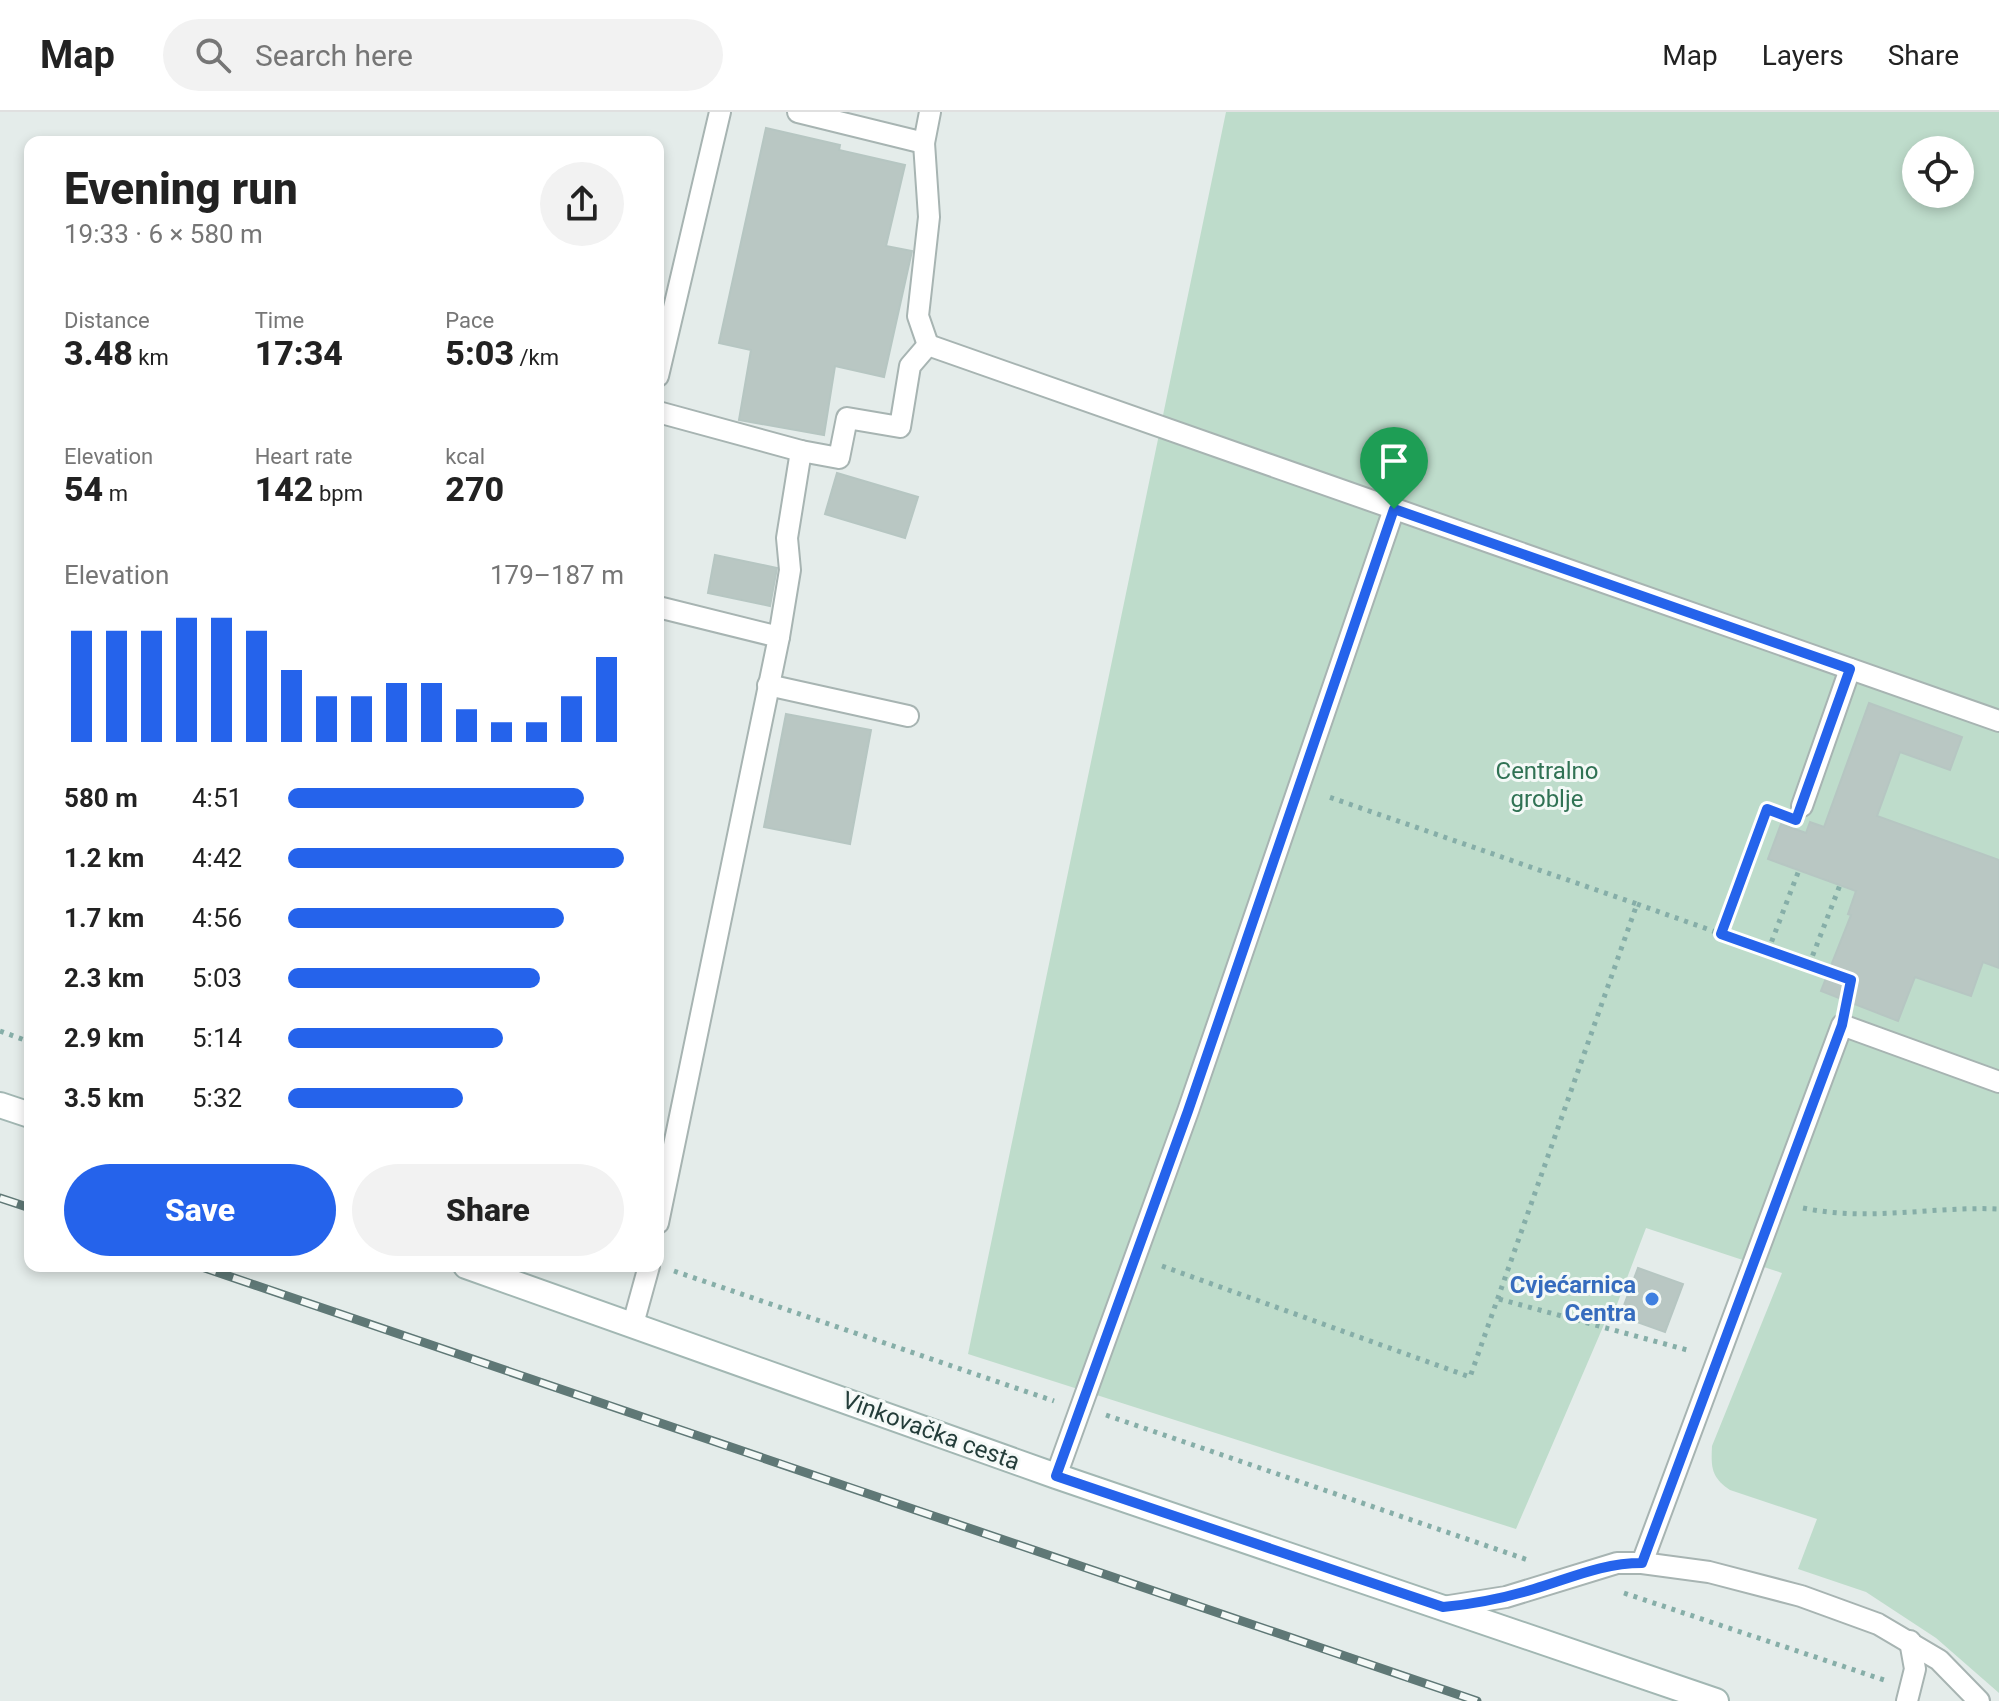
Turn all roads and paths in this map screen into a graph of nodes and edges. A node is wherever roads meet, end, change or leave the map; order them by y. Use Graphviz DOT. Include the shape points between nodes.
graph roads {
  1 [pos="720,112"];
  2 [pos="798,112"];
  3 [pos="930,112"];
  4 [pos="924,143"];
  5 [pos="928,345"];
  6 [pos="664,350"];
  7 [pos="664,414"];
  8 [pos="801,451"];
  9 [pos="1394,509"];
  10 [pos="664,608"];
  11 [pos="779,637"];
  12 [pos="1850,669"];
  13 [pos="768,685"];
  14 [pos="908,716"];
  15 [pos="1999,721"];
  16 [pos="1314,792"];
  17 [pos="1802,806"];
  18 [pos="1799,870"];
  19 [pos="1840,885"];
  20 [pos="1637,904"];
  21 [pos="1721,934"];
  22 [pos="1768,951"];
  23 [pos="1809,965"];
  24 [pos="1842,1025"];
  25 [pos="0,1031"];
  26 [pos="24,1040"];
  27 [pos="1999,1082"];
  28 [pos="0,1105"];
  29 [pos="24,1113"];
  30 [pos="664,1194"];
  31 [pos="1775,1203"];
  32 [pos="1999,1209"];
  33 [pos="1135,1257"];
  34 [pos="673,1270"];
  35 [pos="483,1272"];
  36 [pos="647,1272"];
  37 [pos="1499,1299"];
  38 [pos="633,1324"];
  39 [pos="1719,1359"];
  40 [pos="1081,1406"];
  41 [pos="1056,1476"];
  42 [pos="1642,1563"];
  43 [pos="1573,1576"];
  44 [pos="1443,1607"];
  45 [pos="1910,1641"];
  46 [pos="1909,1695"];
  47 [pos="1716,1701"];
  48 [pos="1979,1701"];
  1 -- 6 [label="lane"];
  2 -- 4 [label="lane"];
  3 -- 4 [label="lane"];
  4 -- 5 [label="lane" via="929,217 918,316"];
  5 -- 8 [label="lane" via="910,366 900,427 847,418 839,458"];
  5 -- 9 [label="lane"];
  7 -- 8 [label="lane"];
  8 -- 11 [label="lane"];
  9 -- 12 [label="lane"];
  9 -- 33 [label="lane"];
  10 -- 11 [label="lane"];
  11 -- 13 [label="lane"];
  12 -- 15 [label="lane"];
  12 -- 17 [label="lane"];
  13 -- 14 [label="lane"];
  13 -- 30 [label="lane"];
  16 -- 20 [label="path"];
  17 -- 21 [label="path" via="1796,820 1767,809"];
  18 -- 22 [label="path"];
  19 -- 23 [label="path"];
  20 -- 21 [label="path"];
  20 -- 37 [label="path"];
  21 -- 22 [label="path"];
  22 -- 23 [label="path"];
  23 -- 24 [label="path" via="1851,980"];
  24 -- 27 [label="lane"];
  24 -- 31 [label="lane"];
  25 -- 26 [label="path"];
  28 -- 29 [label="main road"];
  31 -- 32 [label="path" via="1834,1215"];
  31 -- 39 [label="lane"];
  33 -- 37 [label="path" via="1470,1377"];
  33 -- 40 [label="lane"];
  34 -- 40 [label="path" via="1062,1404"];
  35 -- 38 [label="main road, Vinkovačka cesta"];
  36 -- 38 [label="lane"];
  37 -- 39 [label="path"];
  38 -- 41 [label="main road, Vinkovačka cesta"];
  39 -- 42 [label="lane"];
  40 -- 41 [label="lane"];
  40 -- 43 [label="path"];
  41 -- 44 [label="main road, Vinkovačka cesta"];
  42 -- 43 [label="lane" via="1617,1563"];
  42 -- 45 [label="lane" via="1709,1572 1801,1596 1848,1611"];
  43 -- 44 [label="lane" via="1506,1597"];
  43 -- 46 [label="path"];
  44 -- 47 [label="main road, Vinkovačka cesta"];
  45 -- 46 [label="lane" via="1915,1669"];
  45 -- 48 [label="lane" via="1939,1660"];
}
